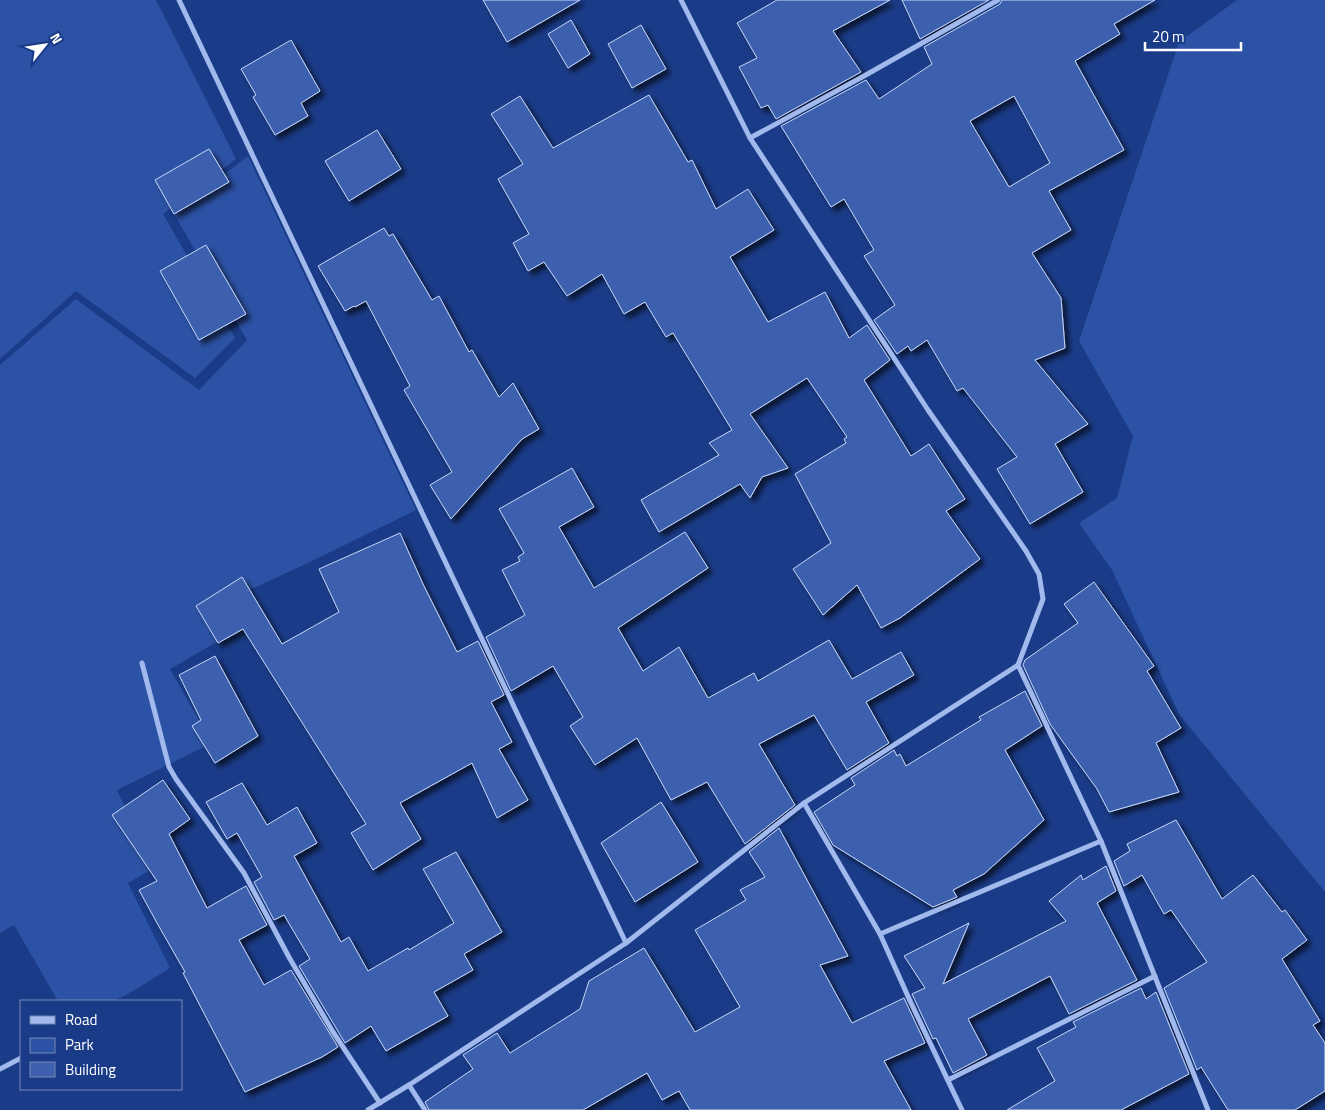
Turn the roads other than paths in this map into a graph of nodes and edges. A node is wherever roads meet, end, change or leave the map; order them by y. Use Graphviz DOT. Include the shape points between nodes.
graph roads {
  1 [pos="179,0"];
  2 [pos="680,0"];
  3 [pos="998,0"];
  4 [pos="750,138"];
  5 [pos="142,663"];
  6 [pos="1018,665"];
  7 [pos="804,803"];
  8 [pos="1101,841"];
  9 [pos="880,934"];
  10 [pos="626,943"];
  11 [pos="1155,976"];
  12 [pos="20,1059"];
  13 [pos="0,1069"];
  14 [pos="948,1080"];
  15 [pos="409,1085"];
  16 [pos="380,1103"];
  17 [pos="368,1110"];
  18 [pos="425,1110"];
  19 [pos="962,1110"];
  20 [pos="1208,1110"];
  1 -- 10 [label="street"];
  2 -- 4 [label="street"];
  3 -- 4 [label="street"];
  4 -- 6 [label="street" via="1039,574 1043,599"];
  5 -- 16 [label="street" via="169,767 244,873 290,960"];
  6 -- 7 [label="street"];
  6 -- 8 [label="street"];
  7 -- 9 [label="street"];
  7 -- 10 [label="street"];
  8 -- 9 [label="street"];
  8 -- 11 [label="street"];
  9 -- 14 [label="street"];
  10 -- 15 [label="street"];
  11 -- 14 [label="street"];
  11 -- 20 [label="street"];
  12 -- 13 [label="street"];
  14 -- 19 [label="street"];
  15 -- 16 [label="street"];
  15 -- 18 [label="street"];
  16 -- 17 [label="street"];
}
